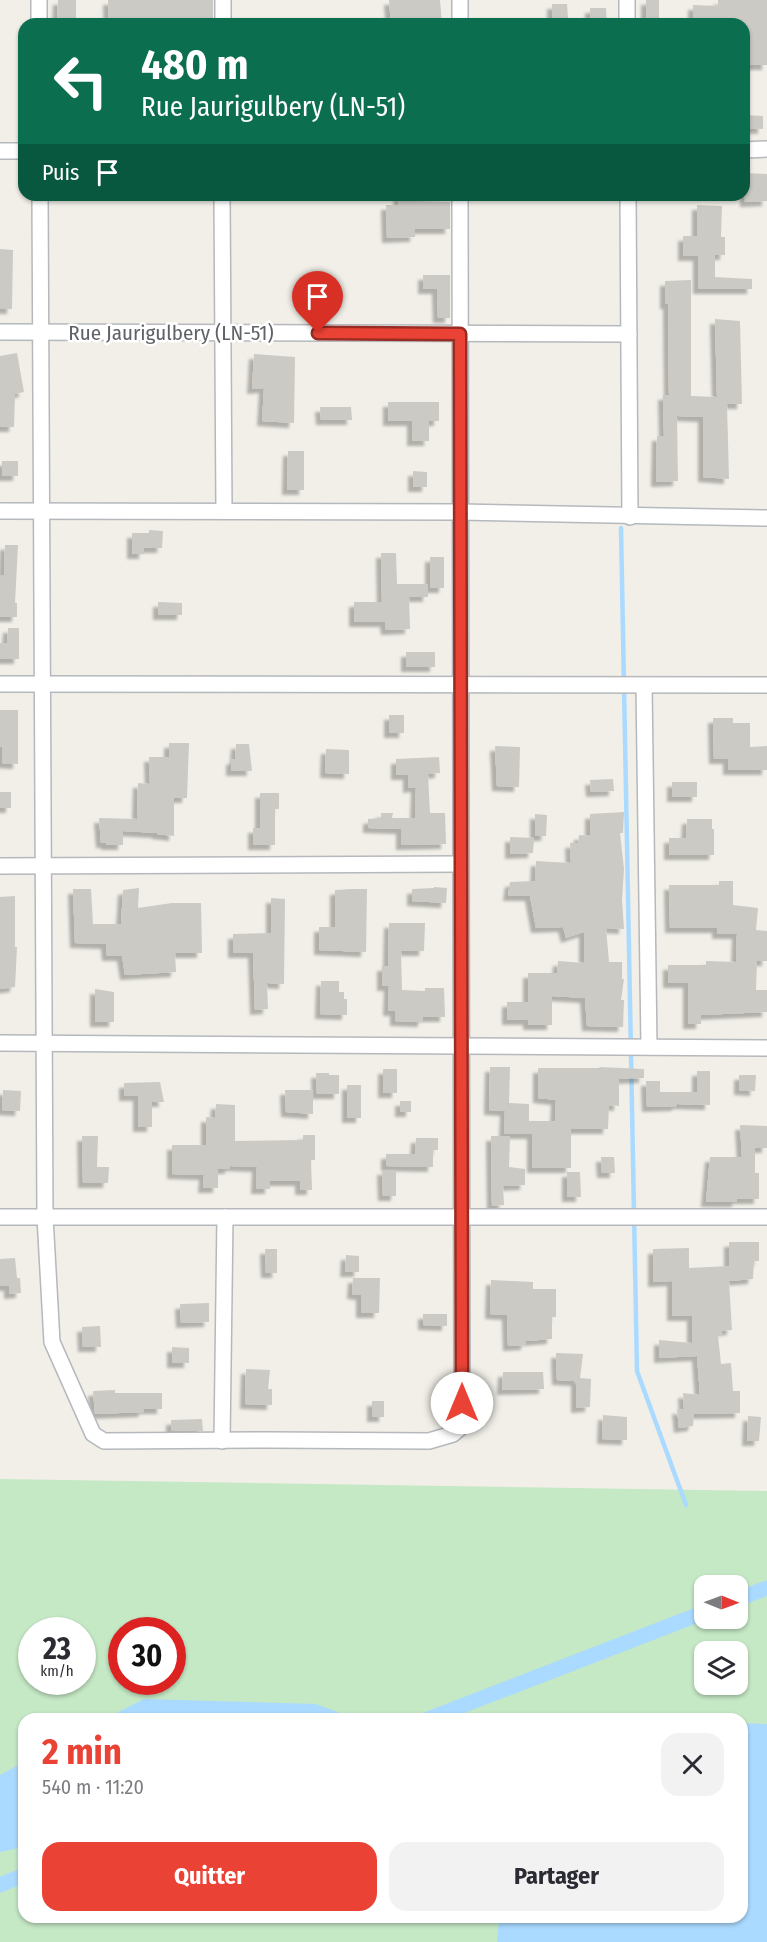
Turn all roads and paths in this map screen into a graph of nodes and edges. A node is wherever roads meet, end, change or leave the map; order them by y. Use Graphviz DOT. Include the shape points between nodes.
graph roads {
  1 [pos="39,0"];
  2 [pos="223,0"];
  3 [pos="460,0"];
  4 [pos="627,0"];
  5 [pos="39,18"];
  6 [pos="223,18"];
  7 [pos="460,18"];
  8 [pos="627,18"];
  9 [pos="767,149"];
  10 [pos="750,150"];
  11 [pos="0,151"];
  12 [pos="18,151"];
  13 [pos="40,201"];
  14 [pos="222,201"];
  15 [pos="460,201"];
  16 [pos="628,201"];
  17 [pos="0,332"];
  18 [pos="40,333"];
  19 [pos="223,333"];
  20 [pos="460,334"];
  21 [pos="629,334"];
  22 [pos="0,511"];
  23 [pos="42,511"];
  24 [pos="224,511"];
  25 [pos="460,512"];
  26 [pos="630,517"];
  27 [pos="767,518"];
  28 [pos="0,684"];
  29 [pos="42,684"];
  30 [pos="461,685"];
  31 [pos="644,686"];
  32 [pos="767,686"];
  33 [pos="461,864"];
  34 [pos="0,866"];
  35 [pos="43,866"];
  36 [pos="44,1042"];
  37 [pos="0,1043"];
  38 [pos="461,1047"];
  39 [pos="649,1047"];
  40 [pos="767,1048"];
  41 [pos="0,1216"];
  42 [pos="45,1216"];
  43 [pos="225,1217"];
  44 [pos="461,1217"];
  45 [pos="767,1217"];
  46 [pos="222,1441"];
  1 -- 5 [label="street"];
  2 -- 6 [label="street"];
  3 -- 7 [label="street"];
  4 -- 8 [label="street"];
  9 -- 10 [label="street"];
  11 -- 12 [label="street"];
  13 -- 18 [label="street"];
  14 -- 19 [label="street"];
  15 -- 20 [label="street"];
  16 -- 21 [label="street"];
  17 -- 18 [label="street, Rue Jaurigulbery (LN-51)"];
  18 -- 19 [label="street, Rue Jaurigulbery (LN-51)"];
  18 -- 23 [label="street"];
  19 -- 20 [label="street, Rue Jaurigulbery (LN-51)"];
  19 -- 24 [label="street"];
  20 -- 21 [label="street, Rue Jaurigulbery (LN-51)"];
  20 -- 25 [label="street"];
  21 -- 26 [label="street"];
  22 -- 23 [label="street"];
  23 -- 24 [label="street"];
  23 -- 29 [label="street"];
  24 -- 25 [label="street"];
  25 -- 26 [label="street"];
  25 -- 30 [label="street"];
  26 -- 27 [label="street"];
  28 -- 29 [label="street"];
  29 -- 30 [label="street"];
  29 -- 35 [label="street"];
  30 -- 31 [label="street"];
  30 -- 33 [label="street"];
  31 -- 32 [label="street"];
  31 -- 39 [label="street"];
  33 -- 35 [label="street"];
  33 -- 38 [label="street"];
  34 -- 35 [label="street"];
  35 -- 36 [label="street"];
  36 -- 37 [label="street"];
  36 -- 38 [label="street"];
  36 -- 42 [label="street"];
  38 -- 39 [label="street"];
  38 -- 44 [label="street"];
  39 -- 40 [label="street"];
  41 -- 42 [label="street"];
  42 -- 43 [label="street"];
  42 -- 46 [label="street" via="52,1342 93,1434 104,1441"];
  43 -- 44 [label="street"];
  43 -- 46 [label="street"];
  44 -- 45 [label="street"];
  44 -- 46 [label="street" via="462,1426 453,1434 429,1441"];
}
